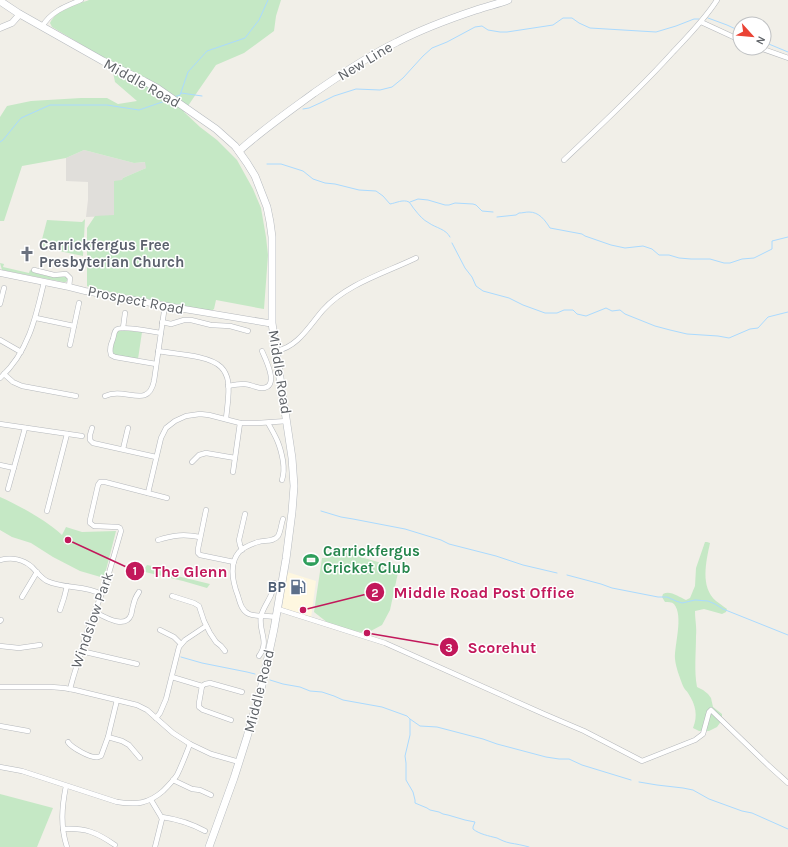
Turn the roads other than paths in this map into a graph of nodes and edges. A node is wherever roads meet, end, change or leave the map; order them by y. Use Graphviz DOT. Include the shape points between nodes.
graph roads {
  1 [pos="0,0"];
  2 [pos="81,0"];
  3 [pos="508,0"];
  4 [pos="717,0"];
  5 [pos="20,14"];
  6 [pos="701,22"];
  7 [pos="42,27"];
  8 [pos="0,28"];
  9 [pos="732,36"];
  10 [pos="772,52"];
  11 [pos="788,58"];
  12 [pos="239,151"];
  13 [pos="564,160"];
  14 [pos="416,258"];
  15 [pos="34,270"];
  16 [pos="0,273"];
  17 [pos="44,282"];
  18 [pos="69,287"];
  19 [pos="2,290"];
  20 [pos="79,303"];
  21 [pos="0,304"];
  22 [pos="165,306"];
  23 [pos="125,313"];
  24 [pos="36,318"];
  25 [pos="162,322"];
  26 [pos="272,323"];
  27 [pos="74,326"];
  28 [pos="123,328"];
  29 [pos="248,331"];
  30 [pos="161,333"];
  31 [pos="0,340"];
  32 [pos="70,345"];
  33 [pos="158,351"];
  34 [pos="262,351"];
  35 [pos="276,351"];
  36 [pos="21,352"];
  37 [pos="156,364"];
  38 [pos="4,374"];
  39 [pos="0,378"];
  40 [pos="228,386"];
  41 [pos="76,396"];
  42 [pos="105,396"];
  43 [pos="226,419"];
  44 [pos="287,421"];
  45 [pos="268,422"];
  46 [pos="240,423"];
  47 [pos="0,424"];
  48 [pos="24,428"];
  49 [pos="92,428"];
  50 [pos="128,428"];
  51 [pos="68,434"];
  52 [pos="82,436"];
  53 [pos="122,449"];
  54 [pos="156,457"];
  55 [pos="235,458"];
  56 [pos="192,462"];
  57 [pos="0,465"];
  58 [pos="14,468"];
  59 [pos="233,472"];
  60 [pos="282,480"];
  61 [pos="8,489"];
  62 [pos="148,492"];
  63 [pos="166,498"];
  64 [pos="206,510"];
  65 [pos="47,511"];
  66 [pos="245,514"];
  67 [pos="283,519"];
  68 [pos="200,538"];
  69 [pos="158,540"];
  70 [pos="242,550"];
  71 [pos="0,560"];
  72 [pos="234,562"];
  73 [pos="37,572"];
  74 [pos="274,583"];
  75 [pos="67,586"];
  76 [pos="139,592"];
  77 [pos="101,594"];
  78 [pos="172,596"];
  79 [pos="22,597"];
  80 [pos="60,610"];
  81 [pos="95,612"];
  82 [pos="277,613"];
  83 [pos="261,616"];
  84 [pos="206,626"];
  85 [pos="160,630"];
  86 [pos="181,644"];
  87 [pos="40,645"];
  88 [pos="0,646"];
  89 [pos="80,651"];
  90 [pos="225,651"];
  91 [pos="259,656"];
  92 [pos="136,664"];
  93 [pos="172,677"];
  94 [pos="202,686"];
  95 [pos="0,687"];
  96 [pos="70,689"];
  97 [pos="242,692"];
  98 [pos="117,700"];
  99 [pos="156,718"];
  100 [pos="231,720"];
  101 [pos="0,726"];
  102 [pos="28,731"];
  103 [pos="108,737"];
  104 [pos="68,742"];
  105 [pos="190,744"];
  106 [pos="140,758"];
  107 [pos="239,762"];
  108 [pos="0,767"];
  109 [pos="173,780"];
  110 [pos="788,783"];
  111 [pos="66,786"];
  112 [pos="211,795"];
  113 [pos="151,800"];
  114 [pos="162,817"];
  115 [pos="63,829"];
  116 [pos="205,831"];
  117 [pos="116,845"];
  118 [pos="67,847"];
  119 [pos="155,847"];
  120 [pos="209,847"];
  1 -- 5 [label="main road, Middle Road"];
  2 -- 7 [label="street" via="56,12"];
  3 -- 12 [label="main road, New Line" via="434,26 371,56 332,80"];
  4 -- 6 [label="street"];
  5 -- 7 [label="main road, Middle Road"];
  5 -- 8 [label="street" via="12,23"];
  6 -- 9 [label="street"];
  6 -- 13 [label="street" via="630,97"];
  7 -- 12 [label="main road, Middle Road" via="103,61 144,80 216,129"];
  10 -- 11 [label="street"];
  12 -- 26 [label="main road, Middle Road" via="255,176 269,215 272,237"];
  14 -- 35 [label="street" via="340,295 292,344"];
  15 -- 18 [label="street" via="54,275 66,274 70,278"];
  16 -- 17 [label="street, Prospect Road"];
  17 -- 18 [label="street, Prospect Road"];
  17 -- 24 [label="street"];
  18 -- 22 [label="street, Prospect Road"];
  19 -- 21 [label="street"];
  20 -- 27 [label="street"];
  22 -- 25 [label="street"];
  22 -- 26 [label="street, Prospect Road"];
  23 -- 28 [label="street"];
  24 -- 27 [label="street"];
  24 -- 36 [label="street"];
  25 -- 29 [label="street" via="171,324 191,320"];
  25 -- 30 [label="street"];
  26 -- 35 [label="main road, Middle Road"];
  27 -- 32 [label="street"];
  28 -- 30 [label="street"];
  28 -- 37 [label="street" via="115,331 110,350 113,357"];
  30 -- 33 [label="street"];
  31 -- 36 [label="street"];
  33 -- 37 [label="street"];
  33 -- 40 [label="street" via="213,362 223,370"];
  34 -- 40 [label="street" via="271,376 270,384 263,388 245,384"];
  35 -- 44 [label="main road, Middle Road"];
  36 -- 38 [label="street"];
  37 -- 42 [label="street" via="153,386 146,395 116,393"];
  38 -- 39 [label="street"];
  38 -- 41 [label="street" via="22,386"];
  40 -- 43 [label="street"];
  43 -- 46 [label="street"];
  43 -- 54 [label="street" via="197,414 175,420 168,425 162,435"];
  44 -- 45 [label="street"];
  44 -- 82 [label="main road, Middle Road" via="294,486 287,554"];
  45 -- 46 [label="street"];
  45 -- 60 [label="street" via="280,447 284,472"];
  46 -- 55 [label="street"];
  47 -- 48 [label="street"];
  48 -- 51 [label="street"];
  48 -- 58 [label="street"];
  49 -- 53 [label="street" via="89,437 92,442"];
  50 -- 53 [label="street"];
  51 -- 52 [label="street"];
  51 -- 65 [label="street"];
  53 -- 54 [label="street"];
  54 -- 62 [label="street"];
  55 -- 56 [label="street" via="206,453 199,455"];
  55 -- 59 [label="street"];
  57 -- 58 [label="street"];
  58 -- 61 [label="street"];
  62 -- 63 [label="street"];
  62 -- 77 [label="street, Windslow Park" via="104,482 98,484 90,523 94,526 119,528 120,532"];
  64 -- 68 [label="street"];
  66 -- 70 [label="street" via="239,540"];
  67 -- 70 [label="street" via="279,535 275,539 259,542"];
  68 -- 69 [label="street" via="184,535"];
  68 -- 72 [label="street" via="199,554"];
  70 -- 72 [label="street"];
  71 -- 73 [label="street" via="19,560 29,564"];
  72 -- 83 [label="street" via="233,580 240,604 250,614"];
  73 -- 75 [label="street" via="48,582"];
  73 -- 79 [label="street"];
  74 -- 83 [label="street"];
  75 -- 77 [label="street" via="91,589"];
  75 -- 80 [label="street"];
  76 -- 81 [label="street" via="126,621 112,620"];
  77 -- 81 [label="street, Windslow Park"];
  78 -- 84 [label="street" via="198,605"];
  81 -- 89 [label="street, Windslow Park"];
  82 -- 83 [label="street"];
  82 -- 107 [label="main road, Middle Road" via="262,685"];
  82 -- 110 [label="street" via="385,643 584,731 642,761 695,740 703,734 708,712 711,710"];
  83 -- 91 [label="street" via="264,643"];
  84 -- 86 [label="street"];
  84 -- 90 [label="street" via="214,640"];
  85 -- 86 [label="street"];
  86 -- 93 [label="street"];
  87 -- 88 [label="street" via="19,648"];
  89 -- 92 [label="street"];
  89 -- 96 [label="street, Windslow Park"];
  93 -- 94 [label="street"];
  93 -- 99 [label="street" via="163,706"];
  94 -- 97 [label="street" via="210,684"];
  94 -- 100 [label="street" via="199,707"];
  95 -- 96 [label="street"];
  96 -- 98 [label="street"];
  98 -- 99 [label="street" via="142,707"];
  98 -- 103 [label="street"];
  99 -- 105 [label="street"];
  101 -- 102 [label="street"];
  103 -- 104 [label="street" via="102,753 97,757 78,750"];
  103 -- 106 [label="street" via="127,743"];
  105 -- 107 [label="street"];
  105 -- 109 [label="street"];
  107 -- 120 [label="main road, Middle Road"];
  108 -- 111 [label="street" via="22,771"];
  109 -- 112 [label="street"];
  109 -- 113 [label="street"];
  111 -- 113 [label="street" via="122,803"];
  111 -- 115 [label="street"];
  113 -- 114 [label="street"];
  114 -- 116 [label="street"];
  114 -- 119 [label="street"];
  115 -- 117 [label="street" via="92,832"];
  115 -- 118 [label="street"];
}
